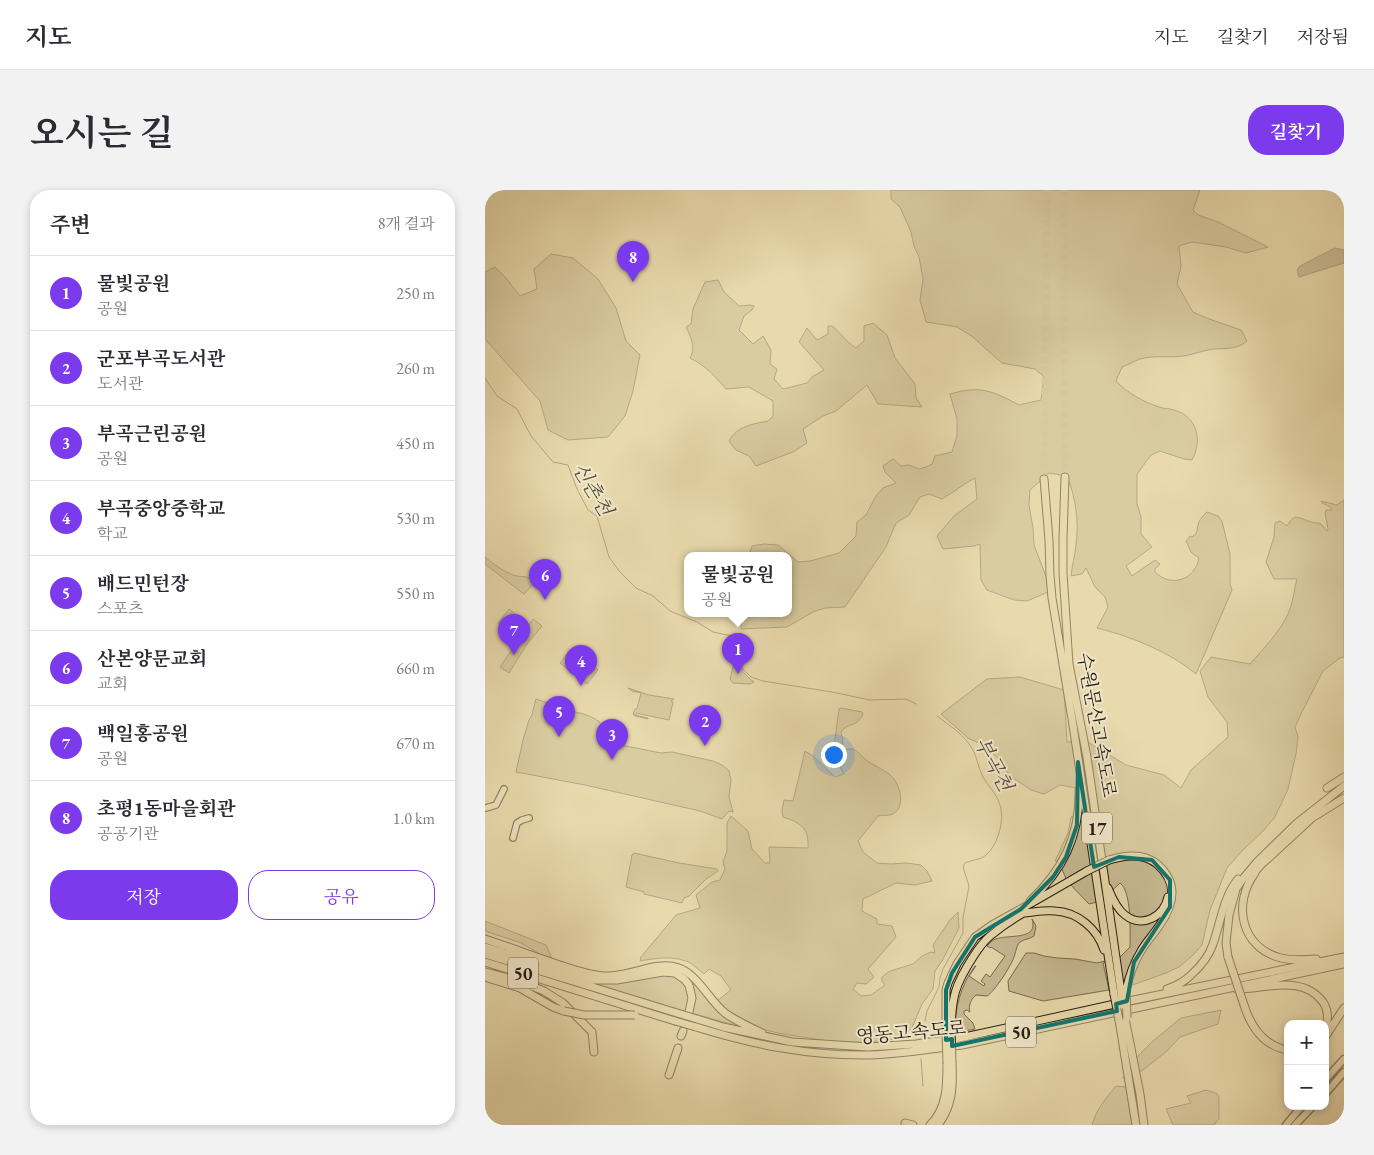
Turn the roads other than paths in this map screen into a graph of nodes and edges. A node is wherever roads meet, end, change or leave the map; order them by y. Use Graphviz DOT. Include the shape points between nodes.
graph roads {
  1 [pos="1065,477"];
  2 [pos="1045,480"];
  3 [pos="1066,665"];
  4 [pos="1078,762"];
  5 [pos="1344,777"];
  6 [pos="1344,786"];
  7 [pos="1327,788"];
  8 [pos="504,789"];
  9 [pos="1344,798"];
  10 [pos="486,808"];
  11 [pos="1310,816"];
  12 [pos="529,818"];
  13 [pos="513,838"];
  14 [pos="1110,861"];
  15 [pos="1259,863"];
  16 [pos="1105,882"];
  17 [pos="1022,911"];
  18 [pos="485,939"];
  19 [pos="485,946"];
  20 [pos="485,954"];
  21 [pos="1344,957"];
  22 [pos="485,962"];
  23 [pos="1344,964"];
  24 [pos="485,972"];
  25 [pos="1111,972"];
  26 [pos="575,976"];
  27 [pos="485,977"];
  28 [pos="1224,988"];
  29 [pos="1120,992"];
  30 [pos="1124,1002"];
  31 [pos="1246,1004"];
  32 [pos="1344,1008"];
  33 [pos="689,1012"];
  34 [pos="1124,1019"];
  35 [pos="672,1020"];
  36 [pos="1327,1020"];
  37 [pos="696,1023"];
  38 [pos="1329,1031"];
  39 [pos="773,1038"];
  40 [pos="1284,1045"];
  41 [pos="678,1048"];
  42 [pos="1284,1050"];
  43 [pos="594,1052"];
  44 [pos="1344,1059"];
  45 [pos="1344,1072"];
  46 [pos="669,1076"];
  47 [pos="1329,1076"];
  48 [pos="1329,1089"];
  49 [pos="1298,1110"];
  50 [pos="1309,1110"];
  51 [pos="905,1123"];
  52 [pos="934,1124"];
  53 [pos="913,1125"];
  54 [pos="923,1125"];
  55 [pos="1136,1125"];
  56 [pos="1144,1125"];
  57 [pos="1285,1125"];
  58 [pos="1295,1125"];
  1 -- 3 [label="highway, 수원문산고속도로 / 17"];
  2 -- 3 [label="highway, 수원문산고속도로 / 17" via="1052,598"];
  3 -- 4 [label="highway, 수원문산고속도로 / 17"];
  3 -- 16 [label="highway, 수원문산고속도로 / 17" via="1087,756"];
  4 -- 17 [label="highway" via="1079,797 1073,839 1053,877"];
  4 -- 25 [label="highway, 수원문산고속도로 / 17"];
  5 -- 7 [label="highway"];
  6 -- 11 [label="highway"];
  8 -- 10 [label="main road" via="497,805"];
  9 -- 11 [label="highway"];
  11 -- 15 [label="highway"];
  12 -- 13 [label="main road" via="517,823"];
  14 -- 16 [label="highway" via="1127,859 1152,865 1163,876 1168,898 1158,915 1142,921 1132,919 1120,910"];
  14 -- 17 [label="highway, bridge"];
  14 -- 29 [label="highway" via="1135,856 1152,860 1170,880 1172,888 1170,908 1144,945"];
  15 -- 21 [label="highway" via="1242,902 1243,920 1254,941 1281,958"];
  15 -- 30 [label="highway" via="1231,888 1213,945 1199,968 1174,987"];
  15 -- 31 [label="highway, bridge" via="1236,889 1227,930 1226,943"];
  16 -- 29 [label="highway, 수원문산고속도로 / 17"];
  17 -- 25 [label="highway" via="1065,912 1082,920 1102,944"];
  17 -- 52 [label="highway, bridge" via="980,945 955,988 949,1030 953,1085 945,1116"];
  18 -- 26 [label="highway" via="545,960"];
  19 -- 26 [label="highway"];
  20 -- 26 [label="highway, 영동고속도로 / 50" via="558,977"];
  21 -- 30 [label="highway, 영동고속도로 / 50"];
  22 -- 35 [label="highway, 영동고속도로 / 50"];
  23 -- 28 [label="highway, 영동고속도로 / 50"];
  24 -- 43 [label="highway" via="517,980 563,1002 591,1032"];
  25 -- 29 [label="highway, 수원문산고속도로 / 17"];
  26 -- 33 [label="highway" via="617,980 675,973 689,985 692,998"];
  26 -- 37 [label="highway, 영동고속도로 / 50, bridge"];
  26 -- 39 [label="highway" via="587,973 604,976 628,974 655,966 681,969 688,972 726,1013"];
  27 -- 35 [label="highway, bridge" via="520,988 564,1012"];
  28 -- 36 [label="highway" via="1297,985 1319,997 1325,1004"];
  28 -- 37 [label="highway, 영동고속도로 / 50" via="962,1045 879,1054 789,1050 756,1044"];
  29 -- 34 [label="highway, 수원문산고속도로 / 17, bridge"];
  30 -- 39 [label="highway, 영동고속도로 / 50" via="960,1038 916,1044 836,1046"];
  31 -- 40 [label="highway" via="1261,1032"];
  31 -- 42 [label="highway" via="1247,1015 1258,1035 1268,1044"];
  32 -- 38 [label="highway"];
  34 -- 55 [label="highway, 수원문산고속도로 / 17"];
  34 -- 56 [label="highway, 수원문산고속도로 / 17"];
  35 -- 37 [label="highway, 영동고속도로 / 50, bridge"];
  37 -- 39 [label="highway, 영동고속도로 / 50"];
  41 -- 46 [label="highway"];
  44 -- 47 [label="main road"];
  45 -- 48 [label="main road"];
  49 -- 57 [label="main road"];
  50 -- 58 [label="main road"];
  51 -- 53 [label="highway"];
  52 -- 54 [label="highway"];
}
